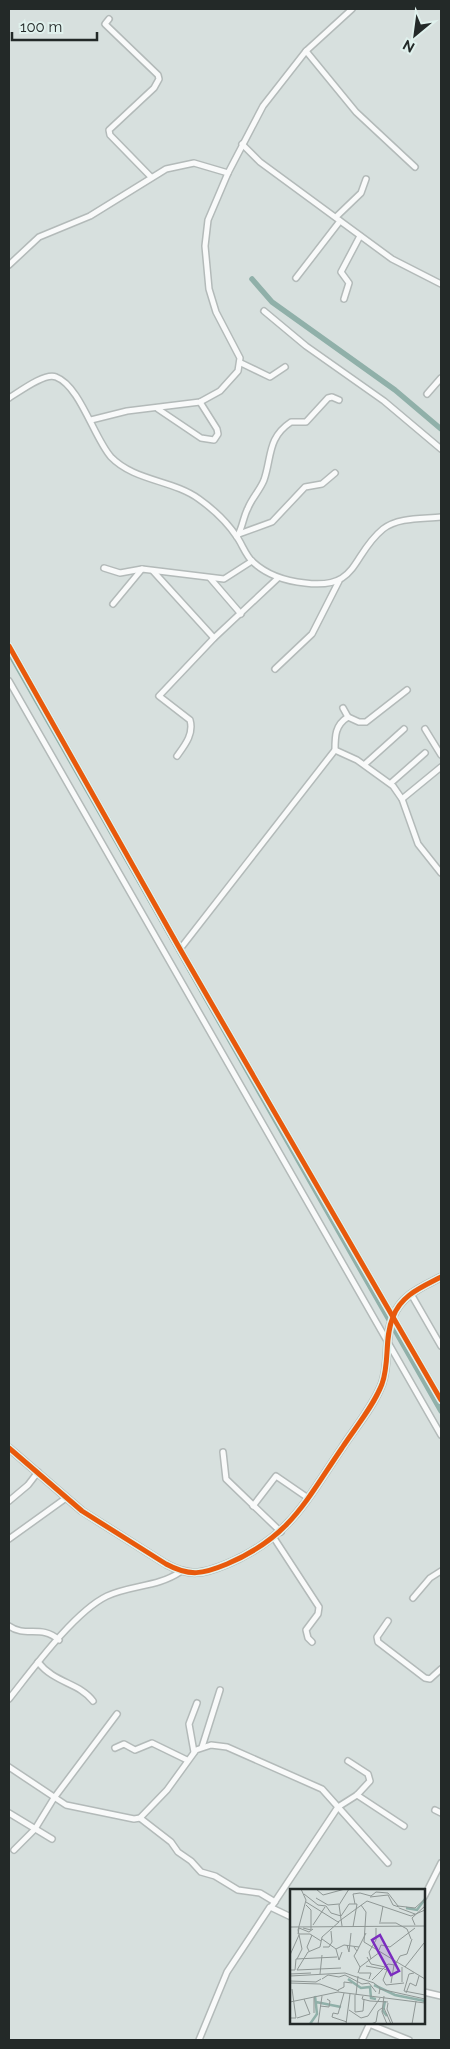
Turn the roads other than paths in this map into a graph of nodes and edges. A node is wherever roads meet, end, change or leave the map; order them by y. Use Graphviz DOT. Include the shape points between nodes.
graph roads {
  1 [pos="352,9"];
  2 [pos="109,19"];
  3 [pos="306,51"];
  4 [pos="242,144"];
  5 [pos="415,167"];
  6 [pos="228,173"];
  7 [pos="150,178"];
  8 [pos="366,179"];
  9 [pos="338,219"];
  10 [pos="360,236"];
  11 [pos="9,265"];
  12 [pos="296,278"];
  13 [pos="441,284"];
  14 [pos="344,299"];
  15 [pos="264,311"];
  16 [pos="241,363"];
  17 [pos="285,367"];
  18 [pos="441,378"];
  19 [pos="427,394"];
  20 [pos="9,398"];
  21 [pos="339,400"];
  22 [pos="200,402"];
  23 [pos="157,408"];
  24 [pos="91,420"];
  25 [pos="441,449"];
  26 [pos="335,473"];
  27 [pos="441,517"];
  28 [pos="238,535"];
  29 [pos="252,561"];
  30 [pos="104,568"];
  31 [pos="142,570"];
  32 [pos="152,570"];
  33 [pos="210,578"];
  34 [pos="278,578"];
  35 [pos="340,581"];
  36 [pos="112,604"];
  37 [pos="241,614"];
  38 [pos="214,638"];
  39 [pos="9,646"];
  40 [pos="276,669"];
  41 [pos="9,681"];
  42 [pos="407,690"];
  43 [pos="343,708"];
  44 [pos="348,717"];
  45 [pos="425,729"];
  46 [pos="404,730"];
  47 [pos="335,750"];
  48 [pos="425,753"];
  49 [pos="441,755"];
  50 [pos="177,756"];
  51 [pos="365,764"];
  52 [pos="441,767"];
  53 [pos="391,783"];
  54 [pos="402,799"];
  55 [pos="441,873"];
  56 [pos="180,949"];
  57 [pos="441,1277"];
  58 [pos="411,1294"];
  59 [pos="392,1318"];
  60 [pos="388,1342"];
  61 [pos="441,1346"];
  62 [pos="441,1400"];
  63 [pos="441,1435"];
  64 [pos="9,1448"];
  65 [pos="223,1452"];
  66 [pos="38,1472"];
  67 [pos="66,1498"];
  68 [pos="308,1498"];
  69 [pos="9,1501"];
  70 [pos="253,1506"];
  71 [pos="281,1532"];
  72 [pos="274,1538"];
  73 [pos="9,1539"];
  74 [pos="441,1571"];
  75 [pos="180,1572"];
  76 [pos="413,1598"];
  77 [pos="388,1621"];
  78 [pos="9,1626"];
  79 [pos="59,1640"];
  80 [pos="312,1642"];
  81 [pos="38,1662"];
  82 [pos="441,1669"];
  83 [pos="220,1690"];
  84 [pos="9,1699"];
  85 [pos="92,1701"];
  86 [pos="197,1703"];
  87 [pos="117,1714"];
  88 [pos="202,1747"];
  89 [pos="115,1748"];
  90 [pos="194,1752"];
  91 [pos="187,1760"];
  92 [pos="348,1761"];
  93 [pos="9,1767"];
  94 [pos="14,1772"];
  95 [pos="9,1777"];
  96 [pos="357,1794"];
  97 [pos="54,1798"];
  98 [pos="338,1807"];
  99 [pos="435,1810"];
  100 [pos="9,1813"];
  101 [pos="441,1813"];
  102 [pos="140,1818"];
  103 [pos="404,1826"];
  104 [pos="35,1829"];
  105 [pos="52,1839"];
  106 [pos="14,1850"];
  107 [pos="388,1863"];
  108 [pos="441,1863"];
  109 [pos="425,1895"];
  110 [pos="273,1904"];
  111 [pos="290,1917"];
  112 [pos="425,1992"];
  113 [pos="441,1996"];
  114 [pos="370,2024"];
  115 [pos="199,2040"];
  116 [pos="362,2040"];
  117 [pos="409,2040"];
  1 -- 3 [label="street"];
  2 -- 7 [label="street" via="105,24 158,74 154,88 109,130"];
  3 -- 4 [label="street" via="274,90"];
  3 -- 5 [label="street" via="356,112"];
  4 -- 6 [label="street"];
  4 -- 9 [label="street" via="260,162"];
  6 -- 7 [label="street" via="194,163"];
  6 -- 16 [label="street" via="206,231 206,266 212,302"];
  7 -- 11 [label="street" via="90,216 39,237"];
  8 -- 9 [label="street" via="361,193"];
  9 -- 10 [label="street"];
  9 -- 12 [label="street"];
  10 -- 13 [label="street" via="392,259"];
  10 -- 14 [label="street" via="341,272 349,281"];
  15 -- 25 [label="street" via="306,346 384,401"];
  16 -- 17 [label="street" via="270,377"];
  16 -- 22 [label="street" via="236,375 220,391"];
  18 -- 19 [label="street"];
  20 -- 24 [label="street" via="51,375 63,380"];
  21 -- 28 [label="street" via="328,398 306,422 292,422 279,433 269,453 264,480 247,508"];
  22 -- 23 [label="street"];
  22 -- 23 [label="street" via="218,429 214,440 202,438"];
  23 -- 24 [label="street"];
  24 -- 28 [label="street" via="111,456 120,464 198,498"];
  26 -- 28 [label="street" via="322,484 305,487 272,522"];
  27 -- 35 [label="street" via="405,520 385,528"];
  28 -- 29 [label="street"];
  29 -- 33 [label="street" via="224,579"];
  29 -- 34 [label="street"];
  30 -- 31 [label="street" via="120,573"];
  31 -- 32 [label="street"];
  31 -- 36 [label="street"];
  32 -- 33 [label="street"];
  32 -- 38 [label="street"];
  33 -- 37 [label="street"];
  34 -- 35 [label="street" via="304,583"];
  34 -- 37 [label="street"];
  35 -- 40 [label="street" via="312,634"];
  37 -- 38 [label="street"];
  38 -- 50 [label="street" via="159,696 190,720 192,730"];
  39 -- 56 [label="street"];
  41 -- 60 [label="street"];
  42 -- 44 [label="street" via="366,722"];
  43 -- 44 [label="street"];
  44 -- 47 [label="street" via="340,721 336,730"];
  45 -- 49 [label="street"];
  46 -- 51 [label="street"];
  47 -- 51 [label="street"];
  47 -- 56 [label="street"];
  48 -- 53 [label="street"];
  51 -- 53 [label="street"];
  52 -- 54 [label="street"];
  53 -- 54 [label="street"];
  54 -- 55 [label="street" via="414,837"];
  56 -- 59 [label="street"];
  57 -- 58 [label="street"];
  58 -- 59 [label="street"];
  58 -- 61 [label="street"];
  59 -- 60 [label="street"];
  59 -- 62 [label="street"];
  60 -- 63 [label="street"];
  60 -- 68 [label="street" via="387,1365 377,1395"];
  64 -- 66 [label="street"];
  65 -- 70 [label="street" via="225,1478"];
  66 -- 67 [label="street"];
  66 -- 69 [label="street"];
  67 -- 73 [label="street"];
  67 -- 75 [label="street"];
  68 -- 70 [label="street" via="276,1476"];
  68 -- 71 [label="street"];
  70 -- 71 [label="street"];
  71 -- 72 [label="street"];
  72 -- 75 [label="street" via="248,1555 219,1567 195,1574"];
  72 -- 80 [label="street" via="319,1607 318,1614 306,1630"];
  74 -- 76 [label="street" via="430,1578"];
  75 -- 79 [label="street" via="158,1583 109,1595 94,1603"];
  77 -- 82 [label="street" via="376,1637 378,1642 424,1678 430,1679"];
  78 -- 79 [label="street" via="22,1632 44,1631"];
  79 -- 81 [label="street"];
  81 -- 84 [label="street"];
  81 -- 85 [label="street" via="48,1673 84,1692"];
  83 -- 88 [label="street"];
  86 -- 90 [label="street" via="189,1724"];
  87 -- 97 [label="street"];
  88 -- 90 [label="street"];
  88 -- 98 [label="street" via="217,1745 244,1752 316,1785"];
  89 -- 91 [label="street" via="124,1744 135,1750 152,1743"];
  90 -- 91 [label="street"];
  91 -- 102 [label="street" via="167,1790"];
  92 -- 96 [label="street" via="371,1779"];
  93 -- 94 [label="street"];
  94 -- 95 [label="street"];
  94 -- 97 [label="street"];
  96 -- 98 [label="street"];
  96 -- 103 [label="street"];
  97 -- 102 [label="street" via="66,1805 129,1819"];
  97 -- 104 [label="street"];
  98 -- 107 [label="street"];
  98 -- 110 [label="street"];
  99 -- 101 [label="street"];
  100 -- 104 [label="street"];
  102 -- 110 [label="street" via="171,1842 201,1872 215,1876 238,1890 260,1893"];
  104 -- 105 [label="street"];
  104 -- 106 [label="street"];
  108 -- 109 [label="street"];
  110 -- 111 [label="street"];
  110 -- 115 [label="street" via="227,1972"];
  112 -- 113 [label="street"];
  114 -- 116 [label="street"];
  114 -- 117 [label="street"];
}
